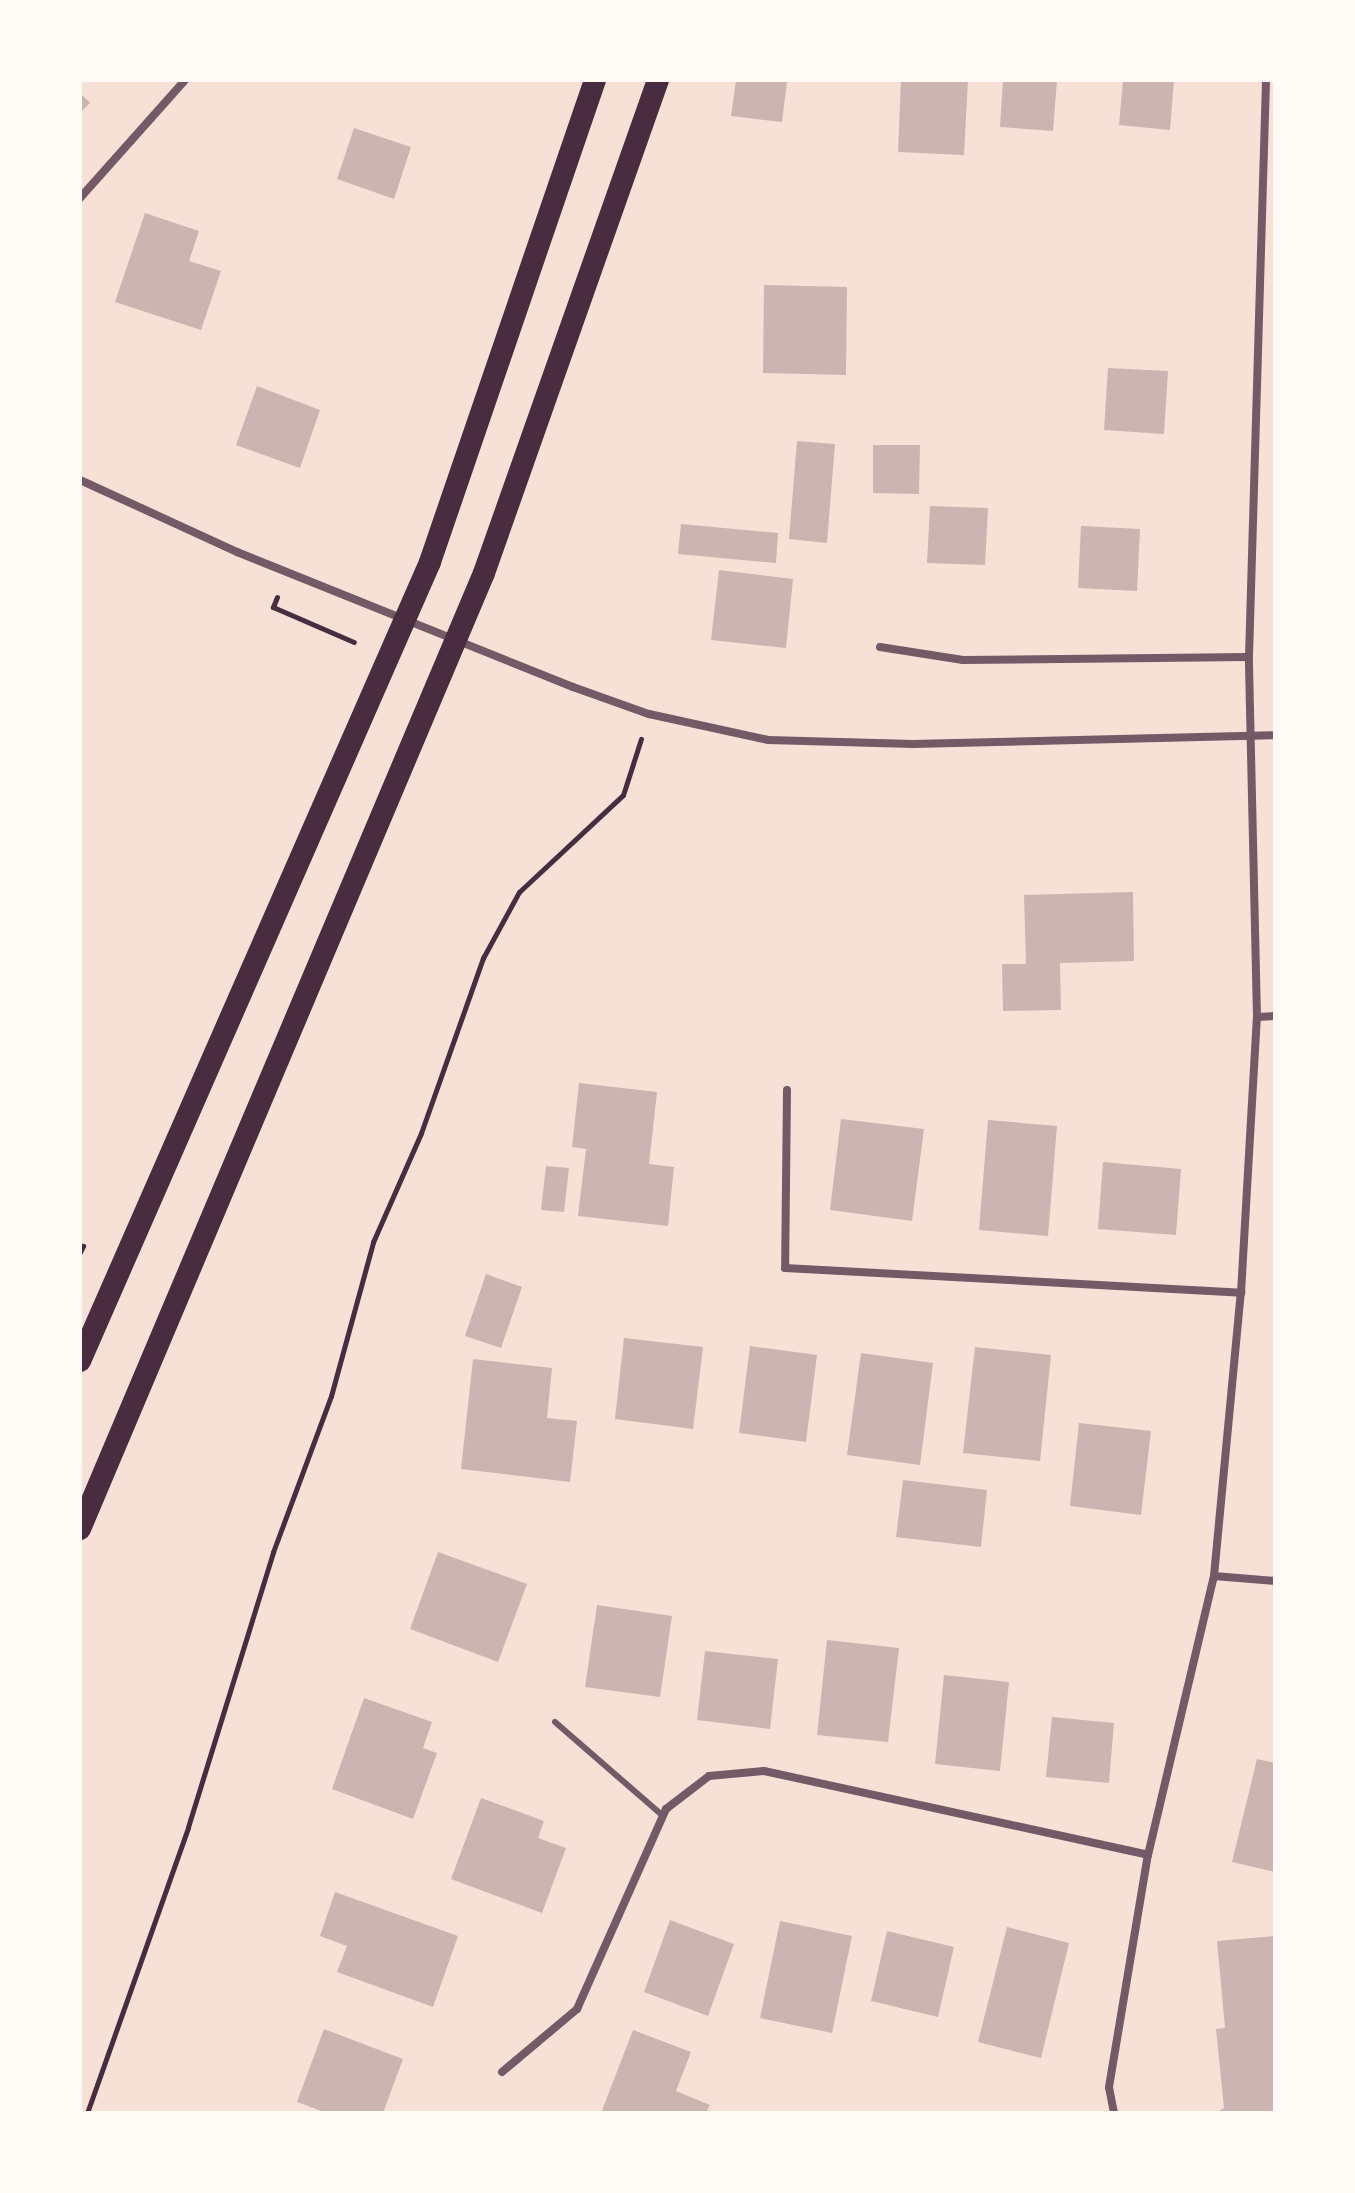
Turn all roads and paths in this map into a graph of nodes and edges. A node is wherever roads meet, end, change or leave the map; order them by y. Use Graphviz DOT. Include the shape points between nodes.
graph roads {
  1 [pos="185,80"];
  2 [pos="595,80"];
  3 [pos="658,80"];
  4 [pos="1266,80"];
  5 [pos="80,198"];
  6 [pos="80,480"];
  7 [pos="280,592"];
  8 [pos="354,642"];
  9 [pos="880,647"];
  10 [pos="1249,657"];
  11 [pos="649,714"];
  12 [pos="1275,735"];
  13 [pos="1249,736"];
  14 [pos="1275,1016"];
  15 [pos="1257,1017"];
  16 [pos="787,1090"];
  17 [pos="1241,1293"];
  18 [pos="80,1361"];
  19 [pos="80,1529"];
  20 [pos="1214,1576"];
  21 [pos="1275,1581"];
  22 [pos="555,1722"];
  23 [pos="663,1816"];
  24 [pos="1148,1855"];
  25 [pos="502,2072"];
  26 [pos="87,2113"];
  27 [pos="1114,2113"];
  1 -- 5 [label="street"];
  2 -- 18 [label="highway" via="430,562"];
  3 -- 19 [label="highway" via="484,573"];
  4 -- 10 [label="street"];
  6 -- 11 [label="street" via="237,552"];
  7 -- 8 [label="path" via="273,607"];
  9 -- 10 [label="street" via="963,660"];
  10 -- 13 [label="street"];
  11 -- 13 [label="street" via="768,740 913,744"];
  11 -- 26 [label="path" via="623,795 519,892 483,958 421,1133 373,1242 331,1396 273,1552 188,1827"];
  12 -- 13 [label="street"];
  13 -- 15 [label="street"];
  14 -- 15 [label="street"];
  15 -- 17 [label="street"];
  16 -- 17 [label="street" via="785,1268"];
  17 -- 20 [label="street"];
  20 -- 21 [label="street"];
  20 -- 24 [label="street"];
  22 -- 23 [label="lane"];
  23 -- 24 [label="street" via="709,1776 764,1771"];
  23 -- 25 [label="street" via="577,2009"];
  24 -- 27 [label="street" via="1109,2087"];
}
